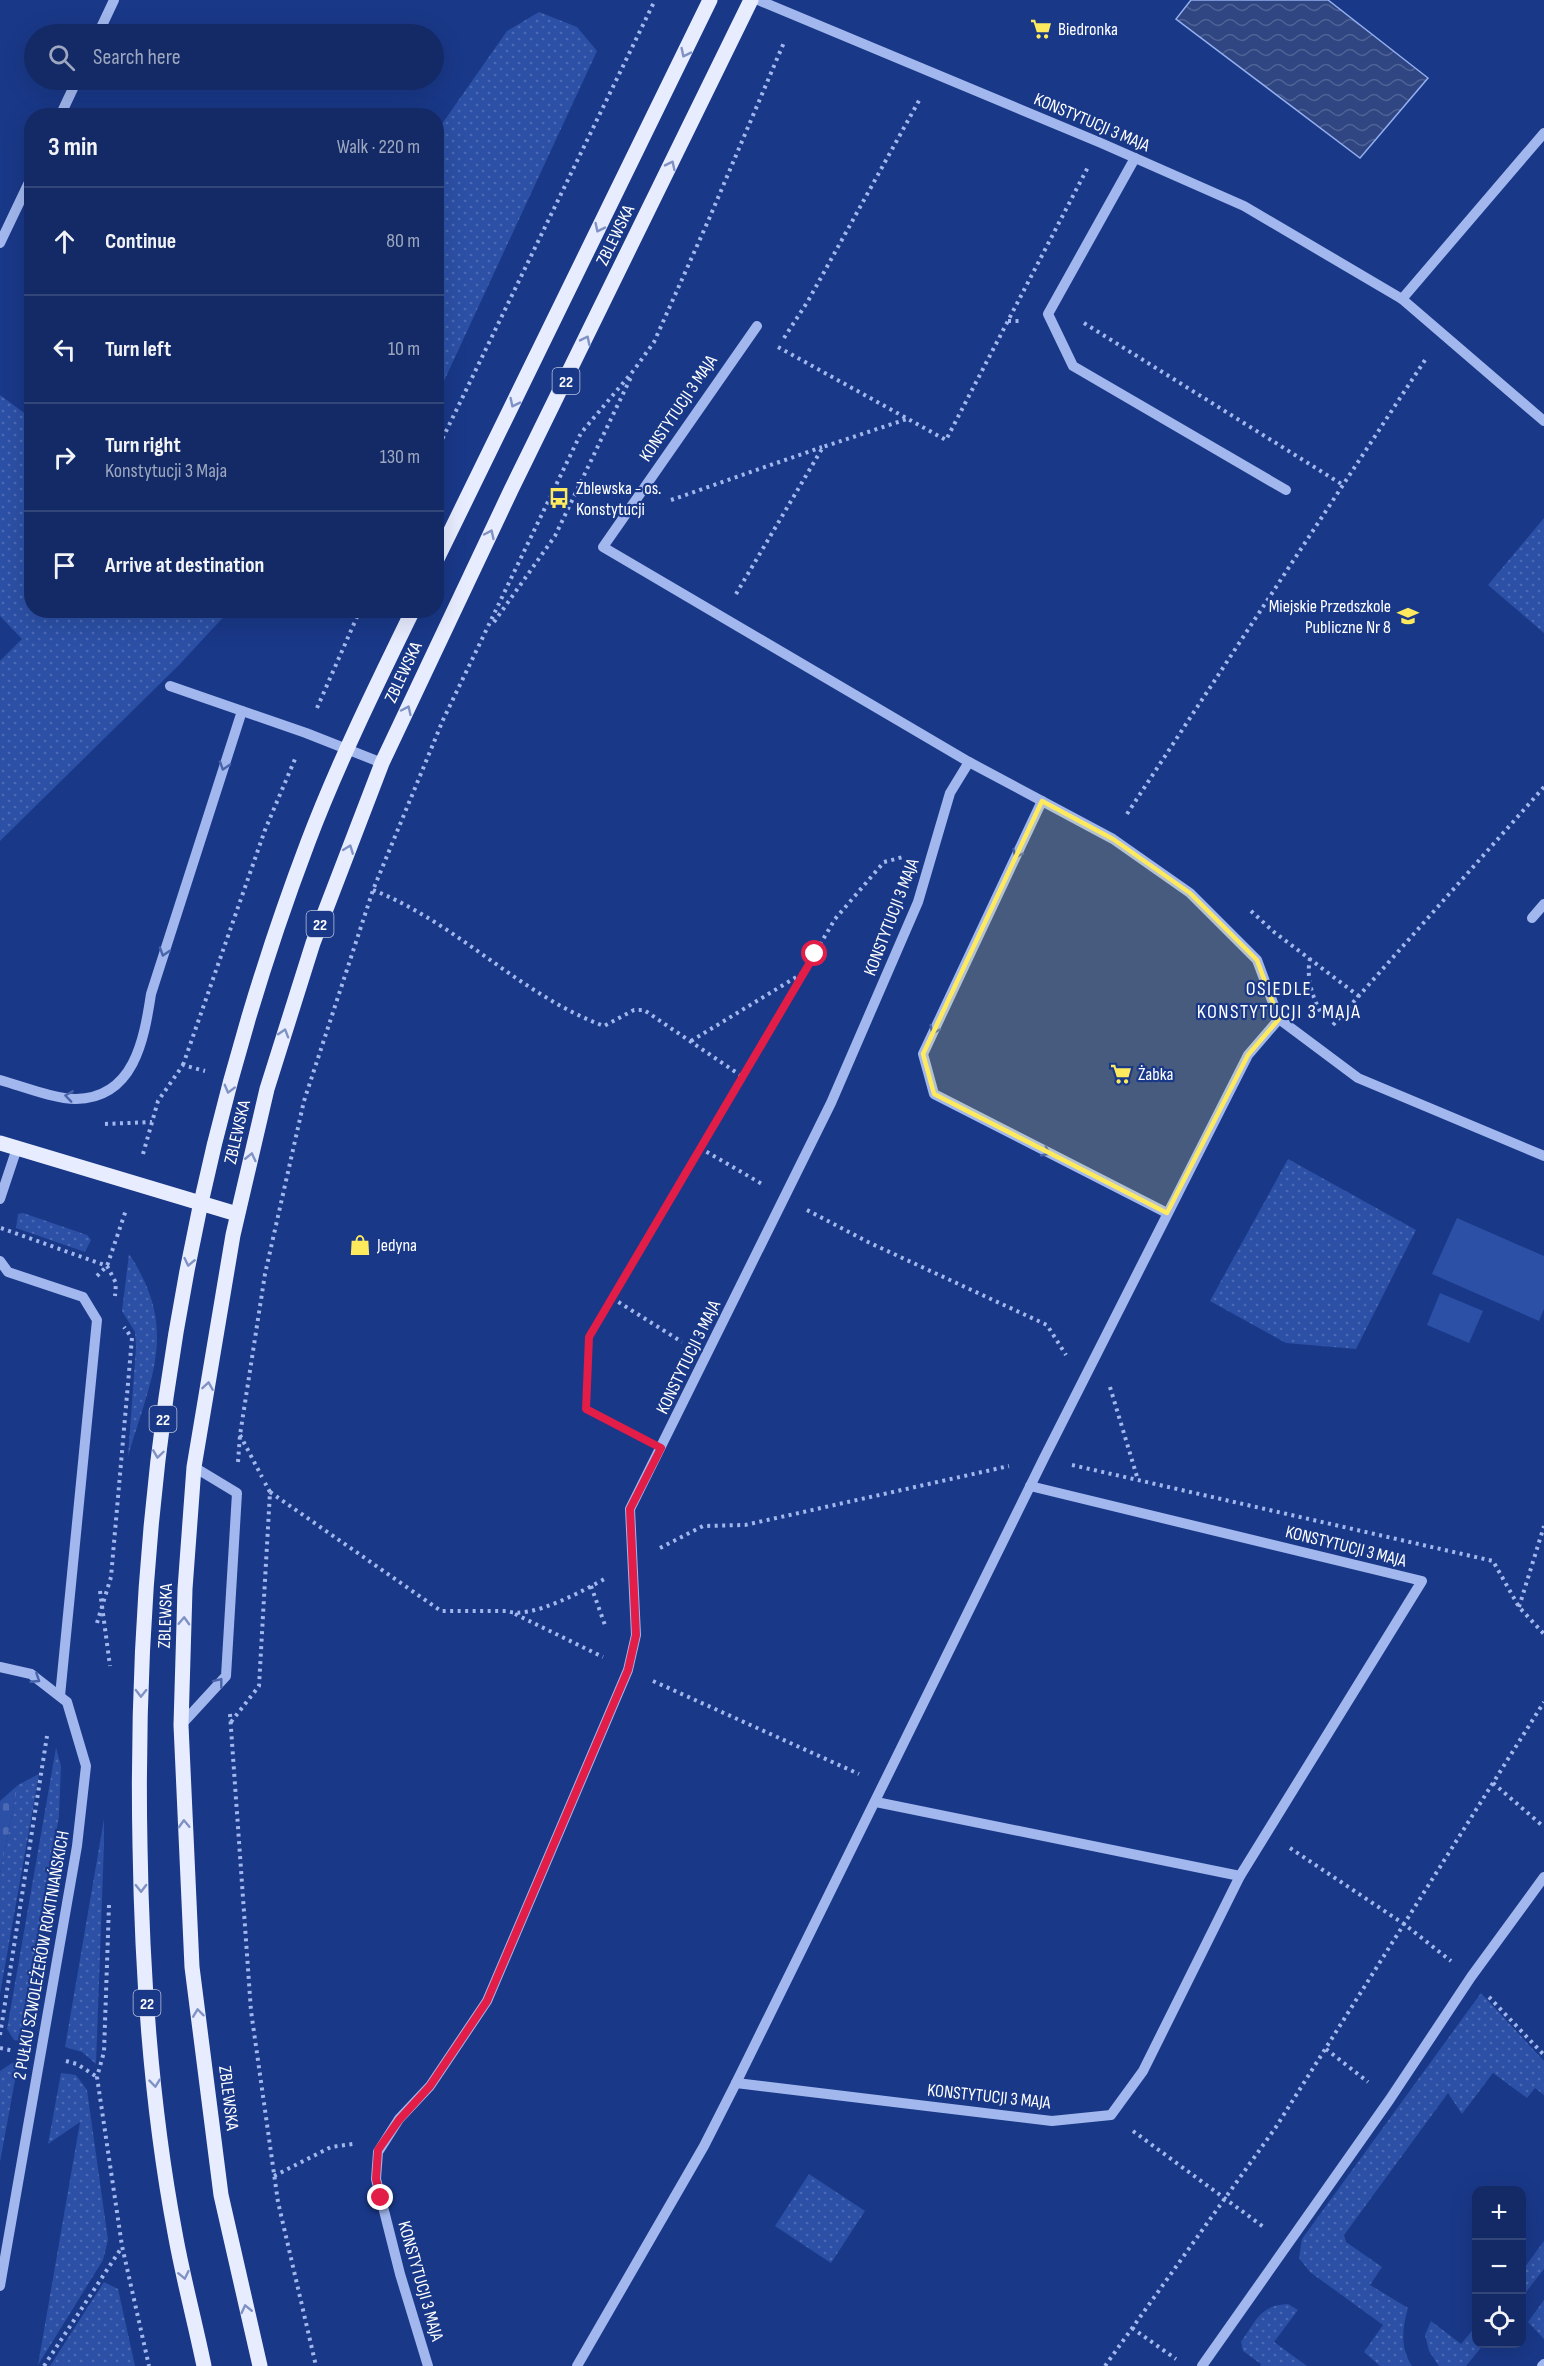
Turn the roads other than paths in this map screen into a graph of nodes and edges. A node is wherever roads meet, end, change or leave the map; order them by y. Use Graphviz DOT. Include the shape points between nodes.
graph roads {
  1 [pos="114,0"];
  2 [pos="710,0"];
  3 [pos="751,0"];
  4 [pos="758,0"];
  5 [pos="103,24"];
  6 [pos="72,90"];
  7 [pos="64,108"];
  8 [pos="1544,133"];
  9 [pos="1135,158"];
  10 [pos="24,193"];
  11 [pos="0,243"];
  12 [pos="1402,299"];
  13 [pos="757,326"];
  14 [pos="1544,421"];
  15 [pos="1286,490"];
  16 [pos="444,545"];
  17 [pos="408,618"];
  18 [pos="170,686"];
  19 [pos="242,711"];
  20 [pos="348,750"];
  21 [pos="969,762"];
  22 [pos="382,763"];
  23 [pos="1042,801"];
  24 [pos="1544,904"];
  25 [pos="1532,918"];
  26 [pos="1279,1019"];
  27 [pos="0,1080"];
  28 [pos="0,1143"];
  29 [pos="17,1148"];
  30 [pos="1544,1156"];
  31 [pos="0,1199"];
  32 [pos="200,1204"];
  33 [pos="1167,1213"];
  34 [pos="237,1214"];
  35 [pos="0,1261"];
  36 [pos="194,1467"];
  37 [pos="1030,1486"];
  38 [pos="0,1667"];
  39 [pos="63,1699"];
  40 [pos="181,1725"];
  41 [pos="876,1802"];
  42 [pos="1240,1876"];
  43 [pos="1544,1878"];
  44 [pos="736,2083"];
  45 [pos="0,2286"];
  46 [pos="204,2366"];
  47 [pos="260,2366"];
  48 [pos="429,2366"];
  49 [pos="577,2366"];
  50 [pos="1202,2366"];
  1 -- 5 [label="street"];
  2 -- 16 [label="main road, ZBLEWSKA / 22, one-way"];
  22 -- 3 [label="main road, ZBLEWSKA / 22, one-way"];
  4 -- 9 [label="street, KONSTYTUCJI 3 MAJA"];
  6 -- 7 [label="street"];
  8 -- 12 [label="street"];
  9 -- 12 [label="street, KONSTYTUCJI 3 MAJA" via="1244,206"];
  9 -- 15 [label="street" via="1048,314 1073,366"];
  10 -- 11 [label="street"];
  12 -- 14 [label="street, KONSTYTUCJI 3 MAJA"];
  13 -- 21 [label="street, KONSTYTUCJI 3 MAJA" via="603,547"];
  17 -- 20 [label="main road, ZBLEWSKA / 22"];
  18 -- 19 [label="street"];
  19 -- 20 [label="street"];
  19 -- 27 [label="street, one-way" via="151,994 145,1034 134,1064 112,1091 76,1099"];
  20 -- 22 [label="street"];
  20 -- 32 [label="main road, ZBLEWSKA / 22, one-way" via="302,860 243,1036"];
  21 -- 23 [label="street, KONSTYTUCJI 3 MAJA"];
  21 -- 48 [label="street, KONSTYTUCJI 3 MAJA" via="950,794 918,902 831,1103 630,1509 636,1635 628,1670 487,2001 430,2086 399,2120 378,2152 376,2179"];
  34 -- 22 [label="main road, ZBLEWSKA / 22, one-way" via="267,1089 313,943"];
  23 -- 26 [label="street, KONSTYTUCJI 3 MAJA" via="1113,839 1190,893 1257,960"];
  23 -- 33 [label="street, one-way" via="923,1054 934,1094"];
  24 -- 25 [label="street"];
  26 -- 30 [label="street" via="1358,1078"];
  26 -- 33 [label="street" via="1248,1055"];
  28 -- 29 [label="main road"];
  29 -- 31 [label="street"];
  29 -- 32 [label="main road"];
  32 -- 34 [label="main road"];
  32 -- 46 [label="main road, ZBLEWSKA / 22, one-way" via="172,1348 153,1485 142,1635 138,1779 142,1953 156,2093 174,2231"];
  33 -- 37 [label="street"];
  36 -- 34 [label="main road, ZBLEWSKA / 22, one-way"];
  35 -- 39 [label="street" via="8,1272 83,1297 98,1320"];
  40 -- 36 [label="main road, ZBLEWSKA / 22, one-way"];
  40 -- 36 [label="street, one-way" via="226,1676 237,1493"];
  37 -- 41 [label="street"];
  37 -- 42 [label="street, KONSTYTUCJI 3 MAJA" via="1422,1581"];
  38 -- 39 [label="street, one-way" via="32,1674"];
  39 -- 45 [label="street, 2 PUŁKU SZWOLEŻERÓW ROKITNIAŃSKICH" via="86,1766 77,1846"];
  47 -- 40 [label="main road, ZBLEWSKA / 22, one-way" via="221,2195 192,1967"];
  41 -- 42 [label="street"];
  41 -- 44 [label="street"];
  42 -- 44 [label="street, KONSTYTUCJI 3 MAJA" via="1143,2071 1111,2115 1052,2121"];
  43 -- 50 [label="street"];
  44 -- 49 [label="street"];
}
